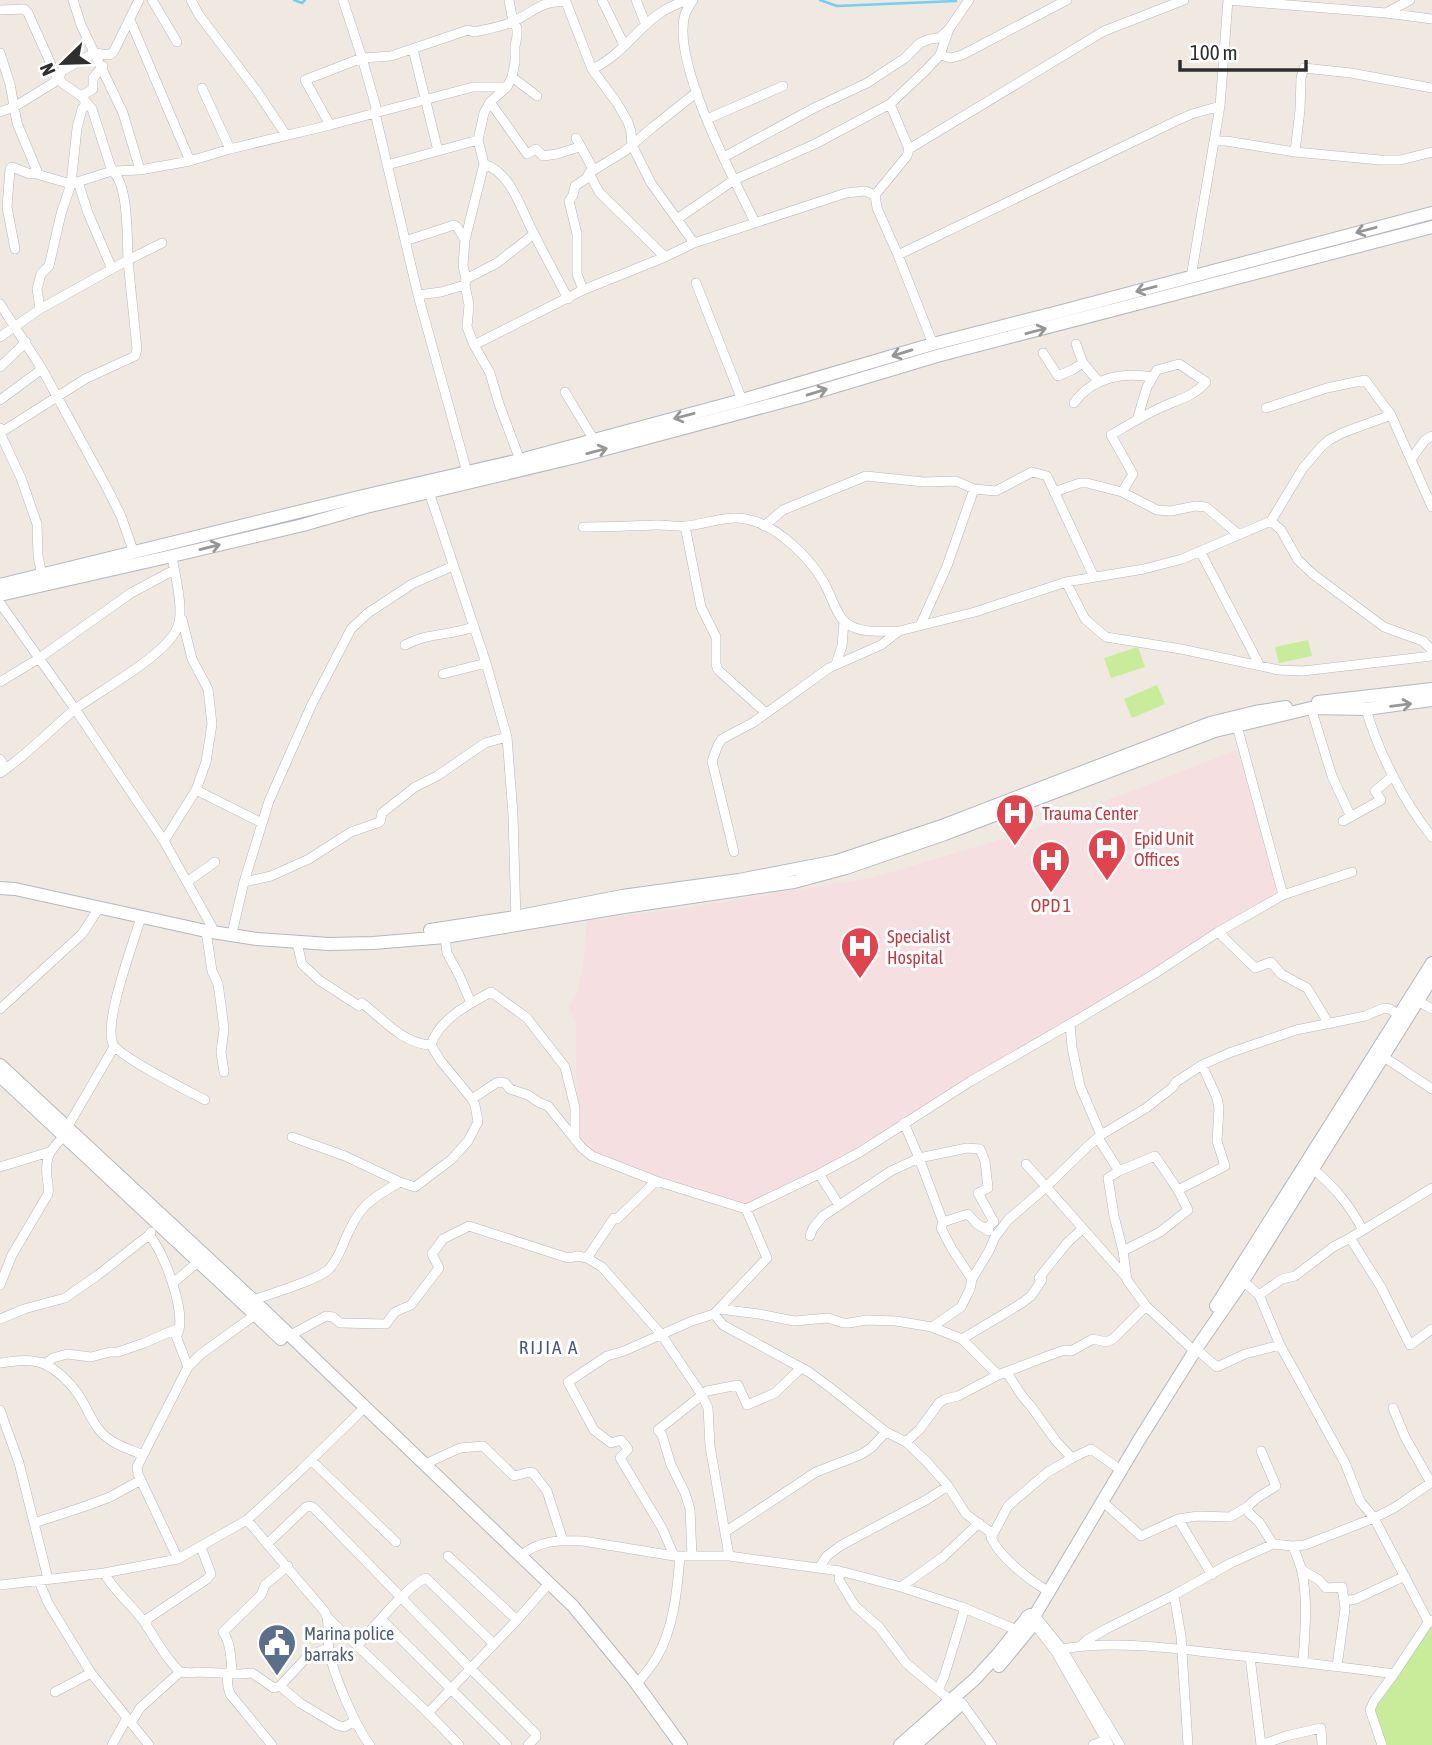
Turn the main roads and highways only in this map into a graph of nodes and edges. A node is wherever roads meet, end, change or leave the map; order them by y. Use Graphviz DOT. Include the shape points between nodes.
graph roads {
  1 [pos="1432,213"];
  2 [pos="1432,228"];
  3 [pos="427,487"];
  4 [pos="0,585"];
  5 [pos="0,595"];
  6 [pos="1432,689"];
  7 [pos="1432,701"];
  8 [pos="0,881"];
  9 [pos="0,888"];
  10 [pos="516,921"];
  11 [pos="209,929"];
  12 [pos="1432,963"];
  13 [pos="1432,978"];
  14 [pos="0,1065"];
  15 [pos="0,1076"];
  16 [pos="66,1131"];
  17 [pos="1193,1348"];
  18 [pos="1031,1620"];
  19 [pos="957,1702"];
  20 [pos="672,1745"];
  21 [pos="681,1745"];
  22 [pos="900,1745"];
  23 [pos="915,1745"];
  1 -- 3 [label="main road, one-way" via="933,344 467,472"];
  3 -- 2 [label="main road, one-way" via="576,457 937,356"];
  3 -- 4 [label="main road"];
  5 -- 3 [label="main road, one-way" via="172,556"];
  6 -- 10 [label="main road" via="1320,701 1210,723 939,827 837,861 622,897"];
  10 -- 7 [label="main road, one-way" via="794,882 945,834 1214,731 1311,708 1366,709"];
  8 -- 11 [label="main road" via="58,890"];
  9 -- 11 [label="main road"];
  10 -- 11 [label="main road" via="332,938"];
  10 -- 11 [label="main road" via="445,937 373,943 297,943"];
  12 -- 17 [label="main road"];
  13 -- 17 [label="main road" via="1243,1281"];
  14 -- 16 [label="main road"];
  15 -- 16 [label="main road"];
  16 -- 20 [label="main road" via="567,1610"];
  16 -- 21 [label="main road" via="253,1300 573,1606"];
  17 -- 18 [label="main road"];
  17 -- 18 [label="main road" via="1115,1466 1043,1588"];
  18 -- 19 [label="main road" via="1017,1630"];
  18 -- 19 [label="main road" via="994,1671"];
  19 -- 22 [label="main road"];
  19 -- 23 [label="main road"];
}
